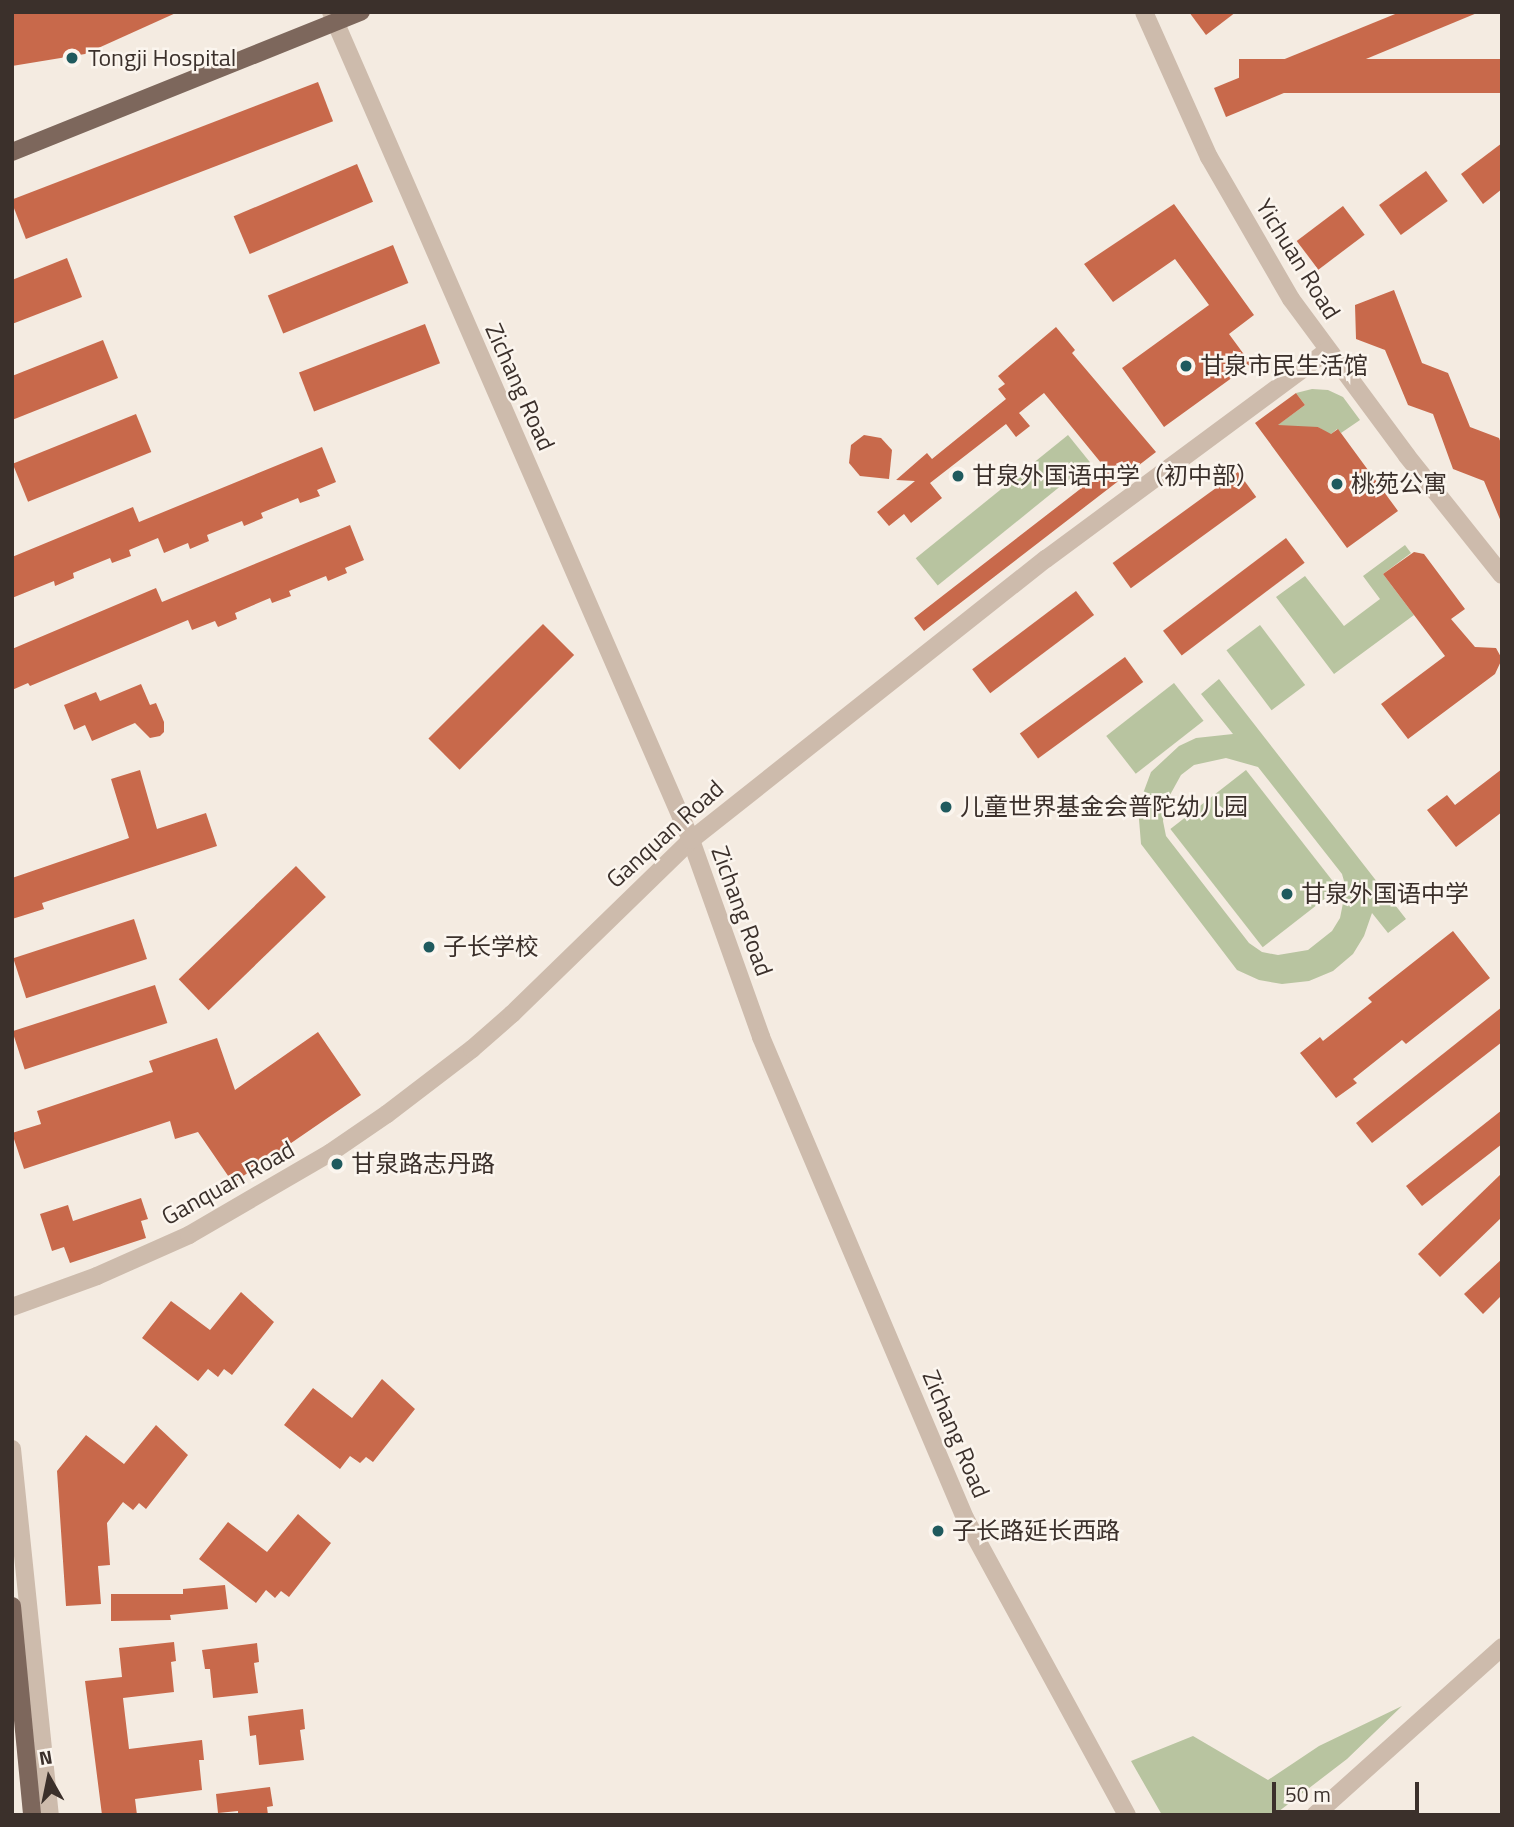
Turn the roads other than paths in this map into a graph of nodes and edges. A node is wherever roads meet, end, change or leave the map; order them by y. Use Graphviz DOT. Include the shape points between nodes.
graph roads {
  1 [pos="361,12"];
  2 [pos="1144,12"];
  3 [pos="334,17"];
  4 [pos="12,152"];
  5 [pos="1327,351"];
  6 [pos="1502,575"];
  7 [pos="691,840"];
  8 [pos="12,1307"];
  9 [pos="12,1449"];
  10 [pos="12,1606"];
  11 [pos="1502,1647"];
  12 [pos="32,1815"];
  13 [pos="50,1815"];
  14 [pos="1127,1815"];
  15 [pos="1315,1815"];
  1 -- 3 [label="main road"];
  2 -- 5 [label="street, Yichuan Road" via="1216,170 1291,299"];
  3 -- 4 [label="main road"];
  3 -- 7 [label="street, Zichang Road"];
  5 -- 6 [label="street, Yichuan Road"];
  5 -- 7 [label="street, Ganquan Road" via="1036,567"];
  7 -- 8 [label="street, Ganquan Road" via="472,1049 330,1153 189,1234 97,1276"];
  7 -- 14 [label="street, Zichang Road" via="761,1037 965,1518"];
  9 -- 13 [label="street"];
  10 -- 12 [label="main road"];
  11 -- 15 [label="street"];
}
